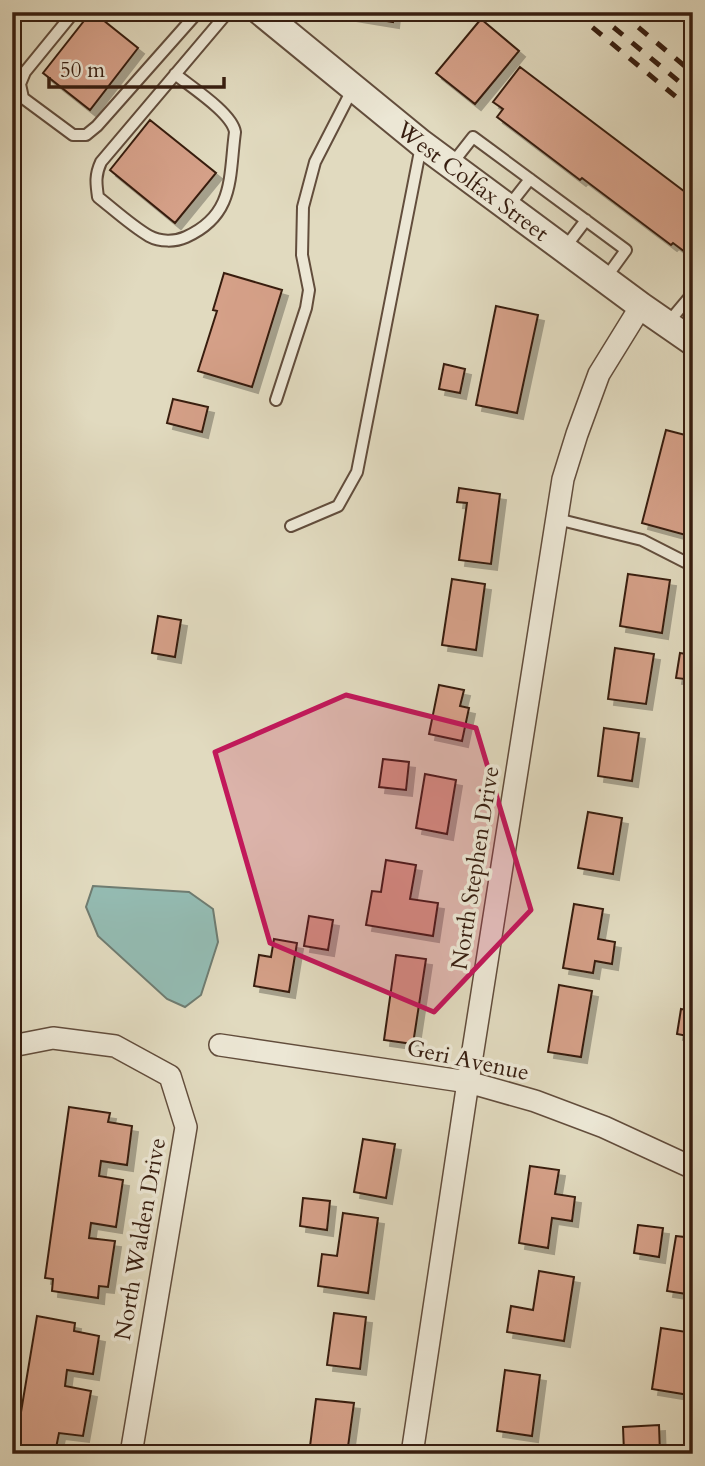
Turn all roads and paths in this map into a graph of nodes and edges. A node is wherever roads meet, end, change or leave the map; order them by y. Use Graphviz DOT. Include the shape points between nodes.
graph roads {
  1 [pos="74,12"];
  2 [pos="198,12"];
  3 [pos="228,12"];
  4 [pos="261,12"];
  5 [pos="175,75"];
  6 [pos="353,88"];
  7 [pos="421,144"];
  8 [pos="450,165"];
  9 [pos="530,179"];
  10 [pos="508,208"];
  11 [pos="586,220"];
  12 [pos="564,249"];
  13 [pos="605,279"];
  14 [pos="693,293"];
  15 [pos="641,306"];
  16 [pos="667,324"];
  17 [pos="693,341"];
  18 [pos="276,400"];
  19 [pos="557,519"];
  20 [pos="291,526"];
  21 [pos="693,566"];
  22 [pos="220,1045"];
  23 [pos="12,1046"];
  24 [pos="468,1082"];
  25 [pos="693,1168"];
  26 [pos="131,1454"];
  27 [pos="412,1454"];
  1 -- 2 [label="lane" via="20,84 23,98 73,135 86,135 97,126"];
  3 -- 5 [label="lane"];
  4 -- 6 [label="street, West Colfax Street"];
  5 -- 5 [label="lane" via="96,172 98,197 150,237 162,240 189,236 223,206 235,132 225,114"];
  6 -- 7 [label="street, West Colfax Street"];
  6 -- 18 [label="lane" via="314,162 303,207 302,256 309,290"];
  7 -- 8 [label="street, West Colfax Street"];
  7 -- 20 [label="lane" via="357,472 338,506"];
  8 -- 9 [label="lane" via="473,137"];
  8 -- 10 [label="street, West Colfax Street"];
  9 -- 10 [label="lane"];
  9 -- 11 [label="lane"];
  10 -- 12 [label="street, West Colfax Street"];
  11 -- 12 [label="lane"];
  11 -- 13 [label="lane" via="626,250"];
  12 -- 13 [label="street, West Colfax Street"];
  13 -- 15 [label="street, West Colfax Street"];
  14 -- 16 [label="lane"];
  15 -- 16 [label="street, West Colfax Street"];
  15 -- 19 [label="street, North Stephen Drive" via="599,374 563,479"];
  16 -- 17 [label="street, West Colfax Street"];
  19 -- 21 [label="lane" via="642,540"];
  19 -- 24 [label="street, North Stephen Drive"];
  22 -- 24 [label="street, Geri Avenue"];
  23 -- 26 [label="street, North Walden Drive" via="53,1038 115,1046 170,1076 186,1127"];
  24 -- 25 [label="street, Geri Avenue" via="547,1105"];
  24 -- 27 [label="street, North Stephen Drive"];
}
